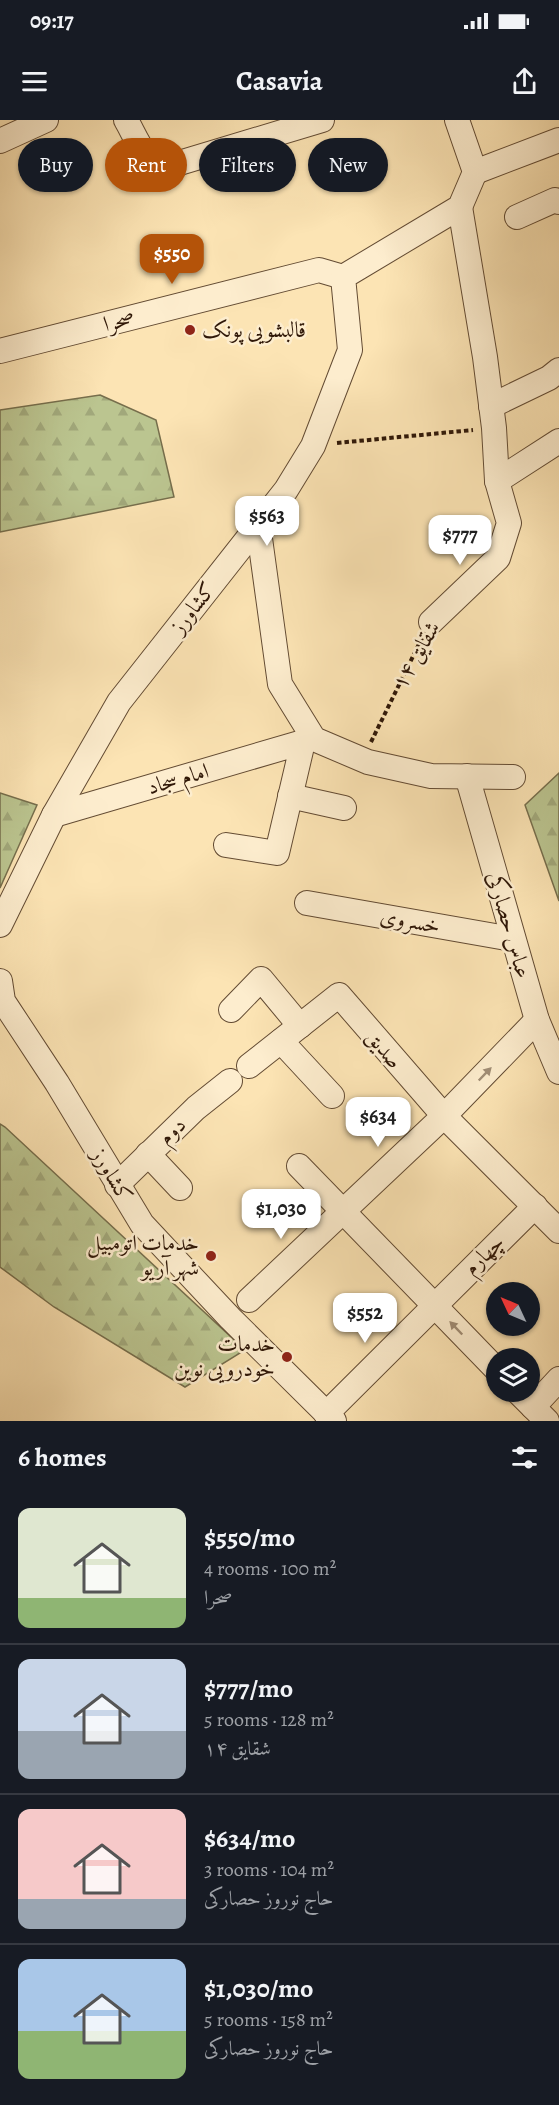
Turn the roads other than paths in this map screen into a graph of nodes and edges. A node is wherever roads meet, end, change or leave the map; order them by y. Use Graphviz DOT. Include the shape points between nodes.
graph roads {
  1 [pos="46,120"];
  2 [pos="126,120"];
  3 [pos="322,120"];
  4 [pos="457,120"];
  5 [pos="252,130"];
  6 [pos="559,140"];
  7 [pos="0,141"];
  8 [pos="475,172"];
  9 [pos="559,202"];
  10 [pos="460,207"];
  11 [pos="517,217"];
  12 [pos="343,277"];
  13 [pos="0,351"];
  14 [pos="559,370"];
  15 [pos="493,417"];
  16 [pos="559,441"];
  17 [pos="497,481"];
  18 [pos="258,524"];
  19 [pos="431,622"];
  20 [pos="467,776"];
  21 [pos="513,777"];
  22 [pos="290,796"];
  23 [pos="344,808"];
  24 [pos="54,815"];
  25 [pos="226,845"];
  26 [pos="307,903"];
  27 [pos="0,925"];
  28 [pos="512,939"];
  29 [pos="1,996"];
  30 [pos="231,1010"];
  31 [pos="537,1020"];
  32 [pos="300,1026"];
  33 [pos="281,1041"];
  34 [pos="249,1066"];
  35 [pos="559,1072"];
  36 [pos="230,1082"];
  37 [pos="333,1096"];
  38 [pos="444,1116"];
  39 [pos="148,1154"];
  40 [pos="299,1166"];
  41 [pos="117,1185"];
  42 [pos="180,1188"];
  43 [pos="535,1206"];
  44 [pos="341,1210"];
  45 [pos="559,1231"];
  46 [pos="249,1300"];
  47 [pos="434,1305"];
  48 [pos="486,1360"];
  49 [pos="559,1379"];
  50 [pos="533,1407"];
  51 [pos="330,1417"];
  1 -- 7 [label="street"];
  2 -- 5 [label="street" via="148,159 157,166 166,166"];
  3 -- 5 [label="street"];
  4 -- 8 [label="street"];
  6 -- 8 [label="street"];
  8 -- 10 [label="street"];
  9 -- 11 [label="street" via="555,200"];
  10 -- 12 [label="street"];
  10 -- 15 [label="street, شقایق ۱۴"];
  12 -- 13 [label="street, صحرا" via="319,270"];
  12 -- 18 [label="street, کشاورز" via="350,350 313,446 286,490"];
  14 -- 15 [label="street"];
  15 -- 17 [label="street, شقایق ۱۴"];
  16 -- 17 [label="street"];
  17 -- 19 [label="street, شقایق ۱۴" via="510,523 498,558"];
  18 -- 20 [label="street" via="280,684 314,739 364,760 431,776"];
  18 -- 24 [label="street, کشاورز" via="119,702"];
  20 -- 21 [label="street"];
  20 -- 28 [label="street, عباس حصارکی"];
  22 -- 23 [label="street"];
  22 -- 24 [label="street, امام سجاد" via="303,742"];
  22 -- 25 [label="street" via="277,853"];
  24 -- 27 [label="street, کشاورز"];
  26 -- 28 [label="street, خسروی"];
  28 -- 31 [label="street, عباس حصارکی"];
  29 -- 41 [label="street, کشاورز"];
  30 -- 32 [label="street" via="261,979"];
  31 -- 35 [label="street, عباس حصارکی"];
  38 -- 31 [label="street, one-way"];
  32 -- 33 [label="street, صدیق"];
  32 -- 38 [label="street, صدیق" via="339,995"];
  33 -- 34 [label="street, صدیق"];
  33 -- 37 [label="street"];
  36 -- 39 [label="street, دوم"];
  38 -- 43 [label="street, صدیق"];
  38 -- 44 [label="street"];
  39 -- 41 [label="street, دوم"];
  39 -- 42 [label="street"];
  40 -- 44 [label="street"];
  41 -- 51 [label="street, کشاورز" via="142,1224"];
  43 -- 45 [label="street, صدیق"];
  43 -- 47 [label="street, چهارم"];
  44 -- 46 [label="street"];
  44 -- 47 [label="street"];
  48 -- 47 [label="street, one-way"];
  47 -- 51 [label="street, چهارم"];
  49 -- 50 [label="street"];
}
